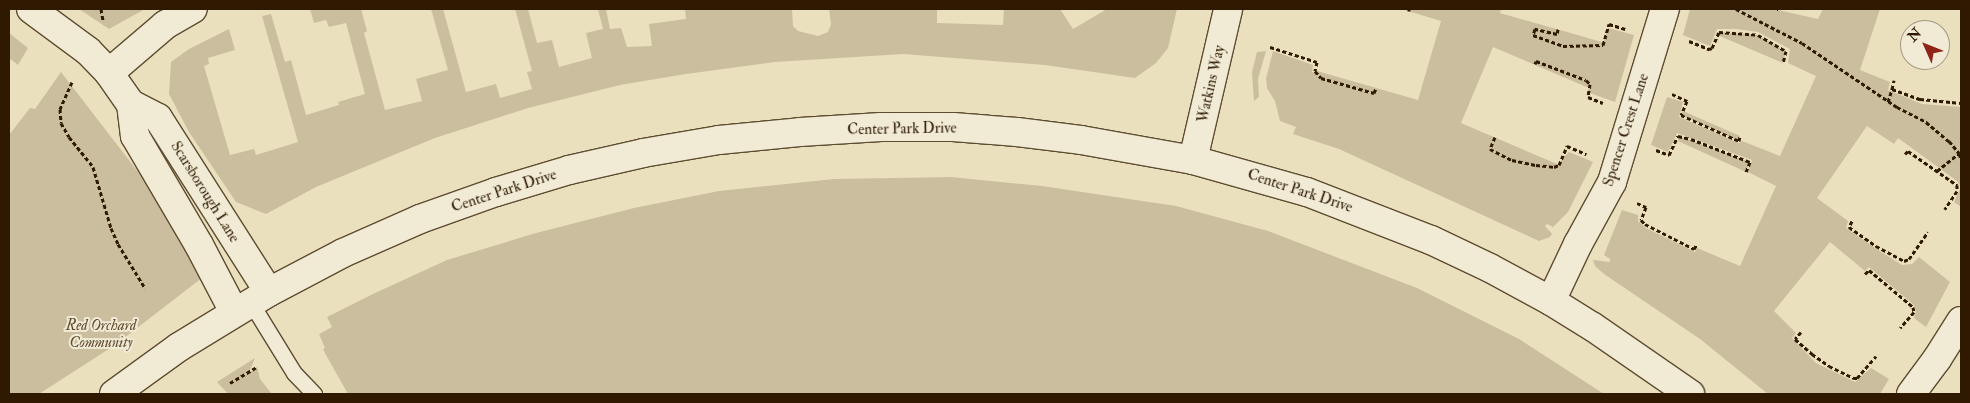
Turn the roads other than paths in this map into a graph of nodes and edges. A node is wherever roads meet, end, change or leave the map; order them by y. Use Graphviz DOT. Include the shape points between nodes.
graph roads {
  1 [pos="31,9"];
  2 [pos="193,9"];
  3 [pos="1228,9"];
  4 [pos="1665,9"];
  5 [pos="109,73"];
  6 [pos="131,104"];
  7 [pos="1194,160"];
  8 [pos="1551,301"];
  9 [pos="251,302"];
  10 [pos="1961,321"];
  11 [pos="1916,392"];
  12 [pos="114,394"];
  13 [pos="314,394"];
  14 [pos="1690,394"];
  1 -- 5 [label="street, Scarsborough Lane" via="88,51"];
  2 -- 5 [label="street" via="165,25"];
  3 -- 7 [label="street, Watkins Way"];
  4 -- 8 [label="street, Spencer Crest Lane" via="1612,182"];
  5 -- 6 [label="street, Scarsborough Lane"];
  6 -- 9 [label="street, Scarsborough Lane" via="135,136 199,245"];
  6 -- 9 [label="street, Scarsborough Lane" via="158,118"];
  7 -- 8 [label="street, Center Park Drive" via="1256,176 1368,214 1431,240"];
  7 -- 9 [label="street, Center Park Drive" via="1081,140 953,127 881,127 719,140 588,166 496,192 420,219 343,253"];
  8 -- 14 [label="street, Center Park Drive" via="1641,358"];
  9 -- 12 [label="street, Center Park Drive" via="179,347"];
  9 -- 13 [label="lane" via="294,373"];
  10 -- 11 [label="street"];
}
